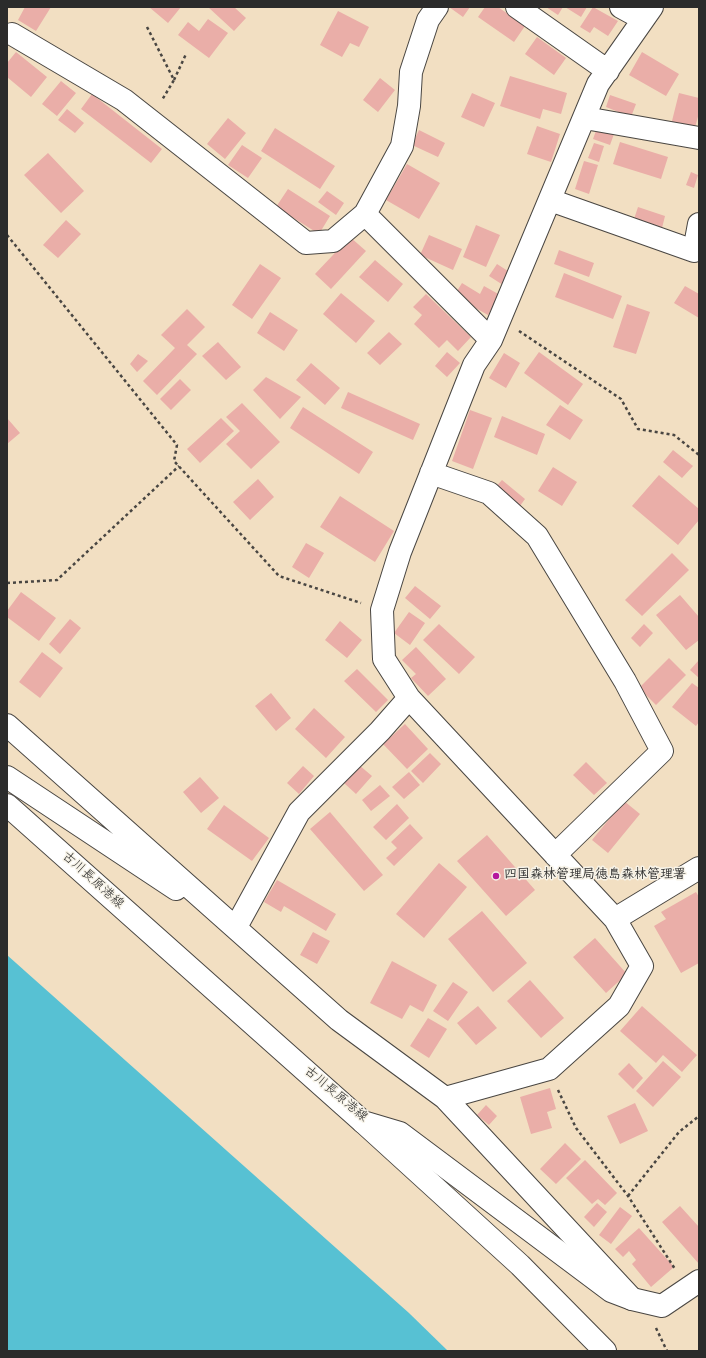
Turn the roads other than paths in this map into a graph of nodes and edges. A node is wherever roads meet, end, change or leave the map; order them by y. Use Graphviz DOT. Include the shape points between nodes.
graph roads {
  1 [pos="437,7"];
  2 [pos="517,7"];
  3 [pos="621,7"];
  4 [pos="648,13"];
  5 [pos="9,34"];
  6 [pos="608,71"];
  7 [pos="585,118"];
  8 [pos="699,138"];
  9 [pos="550,200"];
  10 [pos="365,214"];
  11 [pos="699,224"];
  12 [pos="491,340"];
  13 [pos="431,473"];
  14 [pos="409,698"];
  15 [pos="7,725"];
  16 [pos="7,777"];
  17 [pos="7,805"];
  18 [pos="555,855"];
  19 [pos="699,868"];
  20 [pos="615,919"];
  21 [pos="236,927"];
  22 [pos="445,1098"];
  23 [pos="363,1122"];
  24 [pos="693,1285"];
  25 [pos="632,1299"];
  26 [pos="606,1351"];
  1 -- 10 [label="street" via="428,20 411,72 409,106 402,146"];
  2 -- 6 [label="street"];
  3 -- 4 [label="street"];
  4 -- 6 [label="street"];
  5 -- 10 [label="street" via="124,100 306,243 333,241"];
  6 -- 7 [label="street" via="598,84"];
  7 -- 8 [label="street"];
  7 -- 9 [label="street"];
  9 -- 11 [label="street" via="694,251"];
  9 -- 12 [label="street"];
  10 -- 12 [label="street"];
  12 -- 13 [label="street" via="474,365"];
  13 -- 14 [label="street" via="400,552 382,610 384,659"];
  13 -- 18 [label="street" via="489,493 537,536 625,681 662,751"];
  14 -- 18 [label="street"];
  14 -- 21 [label="street" via="380,731 299,812"];
  15 -- 21 [label="street"];
  16 -- 21 [label="street"];
  17 -- 23 [label="street, 古川長原港線"];
  18 -- 20 [label="street"];
  19 -- 20 [label="street"];
  20 -- 22 [label="street" via="642,966 619,1006 549,1069"];
  21 -- 22 [label="street" via="339,1020"];
  22 -- 25 [label="street"];
  23 -- 25 [label="street, 古川長原港線" via="400,1133 611,1291"];
  23 -- 26 [label="street" via="520,1265"];
  24 -- 25 [label="street, 古川長原港線" via="662,1306"];
}
